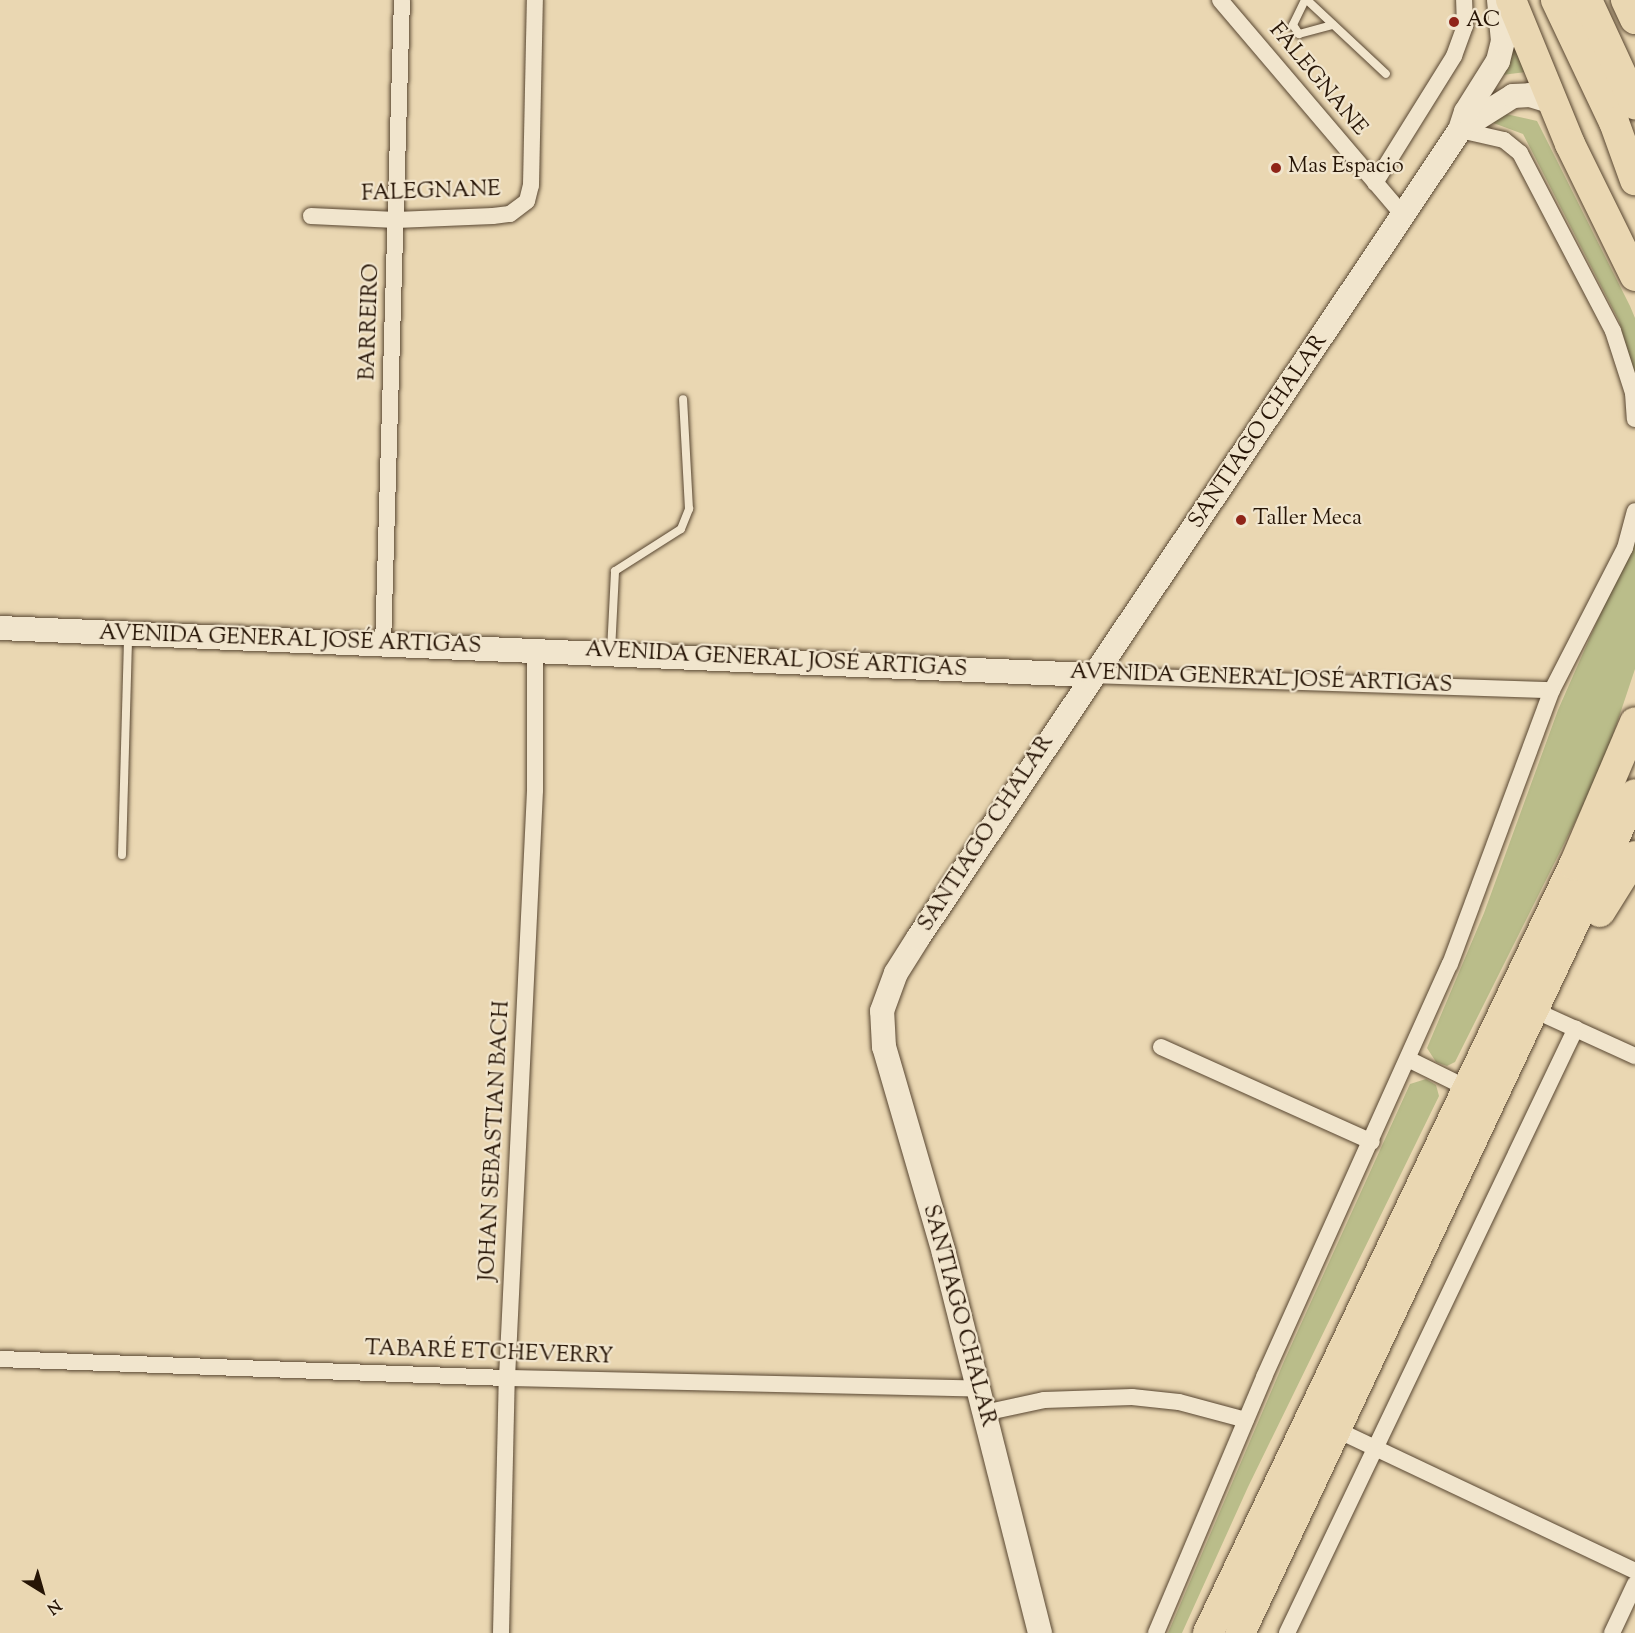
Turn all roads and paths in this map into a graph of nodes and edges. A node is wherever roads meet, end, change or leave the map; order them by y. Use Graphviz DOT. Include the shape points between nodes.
graph roads {
  1 [pos="402,0"];
  2 [pos="535,0"];
  3 [pos="1220,0"];
  4 [pos="1306,0"];
  5 [pos="1464,0"];
  6 [pos="1499,0"];
  7 [pos="1511,0"];
  8 [pos="1556,0"];
  9 [pos="1587,0"];
  10 [pos="1626,0"];
  11 [pos="1635,19"];
  12 [pos="1334,25"];
  13 [pos="1386,74"];
  14 [pos="1553,102"];
  15 [pos="1635,104"];
  16 [pos="1460,130"];
  17 [pos="1635,180"];
  18 [pos="1375,183"];
  19 [pos="311,216"];
  20 [pos="1404,216"];
  21 [pos="396,220"];
  22 [pos="1635,276"];
  23 [pos="683,399"];
  24 [pos="1635,419"];
  25 [pos="1635,511"];
  26 [pos="0,628"];
  27 [pos="128,636"];
  28 [pos="383,646"];
  29 [pos="535,650"];
  30 [pos="611,653"];
  31 [pos="1091,675"];
  32 [pos="1552,690"];
  33 [pos="1635,722"];
  34 [pos="1635,794"];
  35 [pos="122,855"];
  36 [pos="1635,856"];
  37 [pos="1537,1004"];
  38 [pos="1576,1028"];
  39 [pos="1161,1047"];
  40 [pos="1635,1056"];
  41 [pos="1410,1060"];
  42 [pos="1467,1088"];
  43 [pos="1372,1142"];
  44 [pos="0,1359"];
  45 [pos="507,1378"];
  46 [pos="978,1389"];
  47 [pos="984,1413"];
  48 [pos="1246,1420"];
  49 [pos="1337,1430"];
  50 [pos="1372,1448"];
  51 [pos="1635,1572"];
  52 [pos="1635,1584"];
  53 [pos="501,1633"];
  54 [pos="1040,1633"];
  55 [pos="1156,1633"];
  56 [pos="1208,1633"];
  57 [pos="1240,1633"];
  58 [pos="1287,1633"];
  59 [pos="1612,1633"];
  1 -- 21 [label="street, BARREIRO"];
  2 -- 21 [label="street, FALEGNANE" via="531,185 527,201 502,215"];
  3 -- 18 [label="street, FALEGNANE"];
  4 -- 12 [label="lane"];
  4 -- 12 [label="lane" via="1293,25 1299,34"];
  5 -- 18 [label="street" via="1465,26 1454,56"];
  6 -- 16 [label="street, SANTIAGO CHALAR" via="1503,41 1498,61 1466,112"];
  7 -- 14 [label="highway"];
  8 -- 17 [label="highway" via="1614,122"];
  9 -- 15 [label="highway"];
  10 -- 11 [label="highway"];
  12 -- 13 [label="lane"];
  14 -- 16 [label="street, SANTIAGO CHALAR" via="1530,95 1513,96"];
  14 -- 22 [label="highway"];
  16 -- 20 [label="street, SANTIAGO CHALAR"];
  16 -- 24 [label="street" via="1504,140 1520,153 1613,331 1633,393"];
  18 -- 20 [label="street, FALEGNANE"];
  19 -- 21 [label="street, FALEGNANE"];
  20 -- 31 [label="street, SANTIAGO CHALAR"];
  21 -- 28 [label="street, BARREIRO"];
  23 -- 30 [label="lane" via="689,508 681,529 615,571"];
  25 -- 32 [label="street" via="1625,548"];
  26 -- 27 [label="street, AVENIDA GENERAL JOSÉ ARTIGAS"];
  27 -- 28 [label="street, AVENIDA GENERAL JOSÉ ARTIGAS"];
  27 -- 35 [label="lane"];
  28 -- 29 [label="street, AVENIDA GENERAL JOSÉ ARTIGAS"];
  29 -- 30 [label="street, AVENIDA GENERAL JOSÉ ARTIGAS"];
  29 -- 45 [label="street, JOHAN SEBASTIAN BACH" via="534,802"];
  30 -- 31 [label="street, AVENIDA GENERAL JOSÉ ARTIGAS"];
  31 -- 32 [label="street, AVENIDA GENERAL JOSÉ ARTIGAS"];
  31 -- 46 [label="street, SANTIAGO CHALAR" via="896,973 882,1011 884,1047 944,1253"];
  32 -- 41 [label="street"];
  33 -- 42 [label="highway" via="1574,865"];
  34 -- 37 [label="highway"];
  36 -- 37 [label="highway" via="1593,922 1563,983"];
  37 -- 38 [label="street"];
  37 -- 49 [label="highway"];
  38 -- 40 [label="street"];
  38 -- 50 [label="street"];
  39 -- 43 [label="street"];
  41 -- 42 [label="street"];
  41 -- 43 [label="street"];
  42 -- 56 [label="highway"];
  43 -- 48 [label="street"];
  44 -- 45 [label="street, TABARÉ ETCHEVERRY"];
  45 -- 46 [label="street, TABARÉ ETCHEVERRY"];
  45 -- 53 [label="street, JOHAN SEBASTIAN BACH"];
  46 -- 47 [label="street, SANTIAGO CHALAR"];
  47 -- 48 [label="street" via="1044,1400 1132,1397 1179,1402"];
  47 -- 54 [label="street, SANTIAGO CHALAR"];
  48 -- 55 [label="street"];
  49 -- 50 [label="street"];
  49 -- 57 [label="highway"];
  50 -- 51 [label="street"];
  50 -- 58 [label="street"];
  52 -- 59 [label="street"];
}
